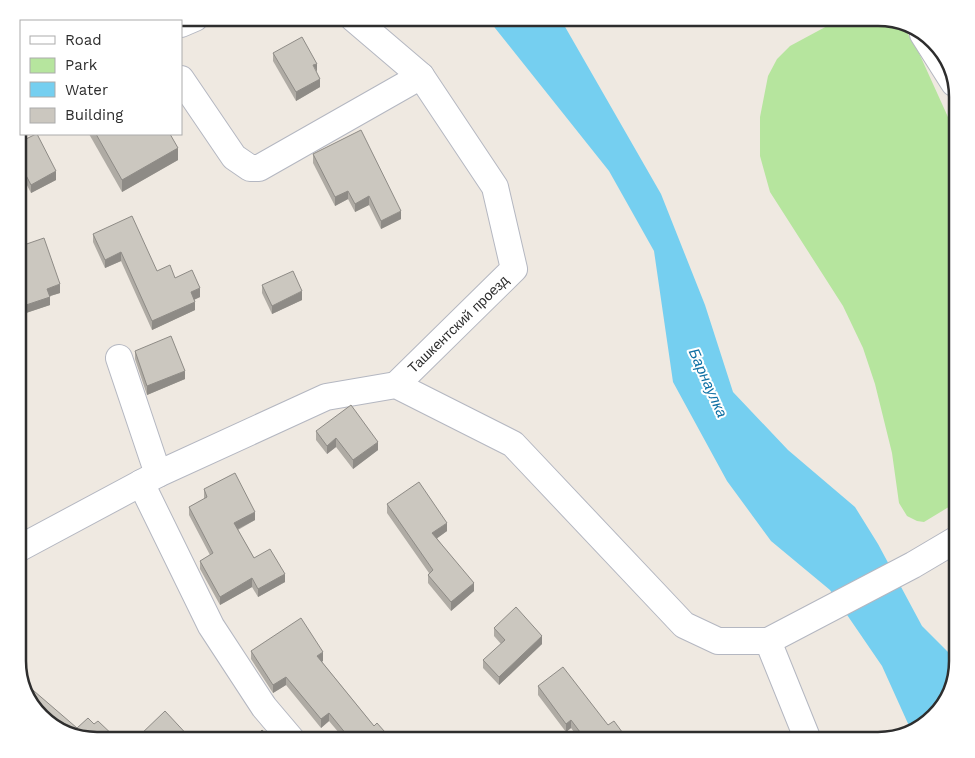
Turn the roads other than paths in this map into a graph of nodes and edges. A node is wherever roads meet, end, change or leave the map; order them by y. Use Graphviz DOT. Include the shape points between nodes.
graph roads {
  1 [pos="362,26"];
  2 [pos="421,76"];
  3 [pos="182,80"];
  4 [pos="119,358"];
  5 [pos="396,385"];
  6 [pos="150,479"];
  7 [pos="949,544"];
  8 [pos="26,545"];
  9 [pos="768,641"];
  10 [pos="286,732"];
  11 [pos="805,732"];
  1 -- 2 [label="street, Ташкентский проезд"];
  2 -- 3 [label="street" via="259,168 250,168 234,157"];
  2 -- 5 [label="street, Ташкентский проезд" via="495,187 514,269"];
  4 -- 6 [label="street"];
  5 -- 6 [label="street" via="326,397"];
  5 -- 9 [label="street" via="513,444 684,625 718,641"];
  6 -- 8 [label="street"];
  6 -- 10 [label="street" via="211,626 253,692"];
  7 -- 9 [label="street"];
  9 -- 11 [label="street"];
}
